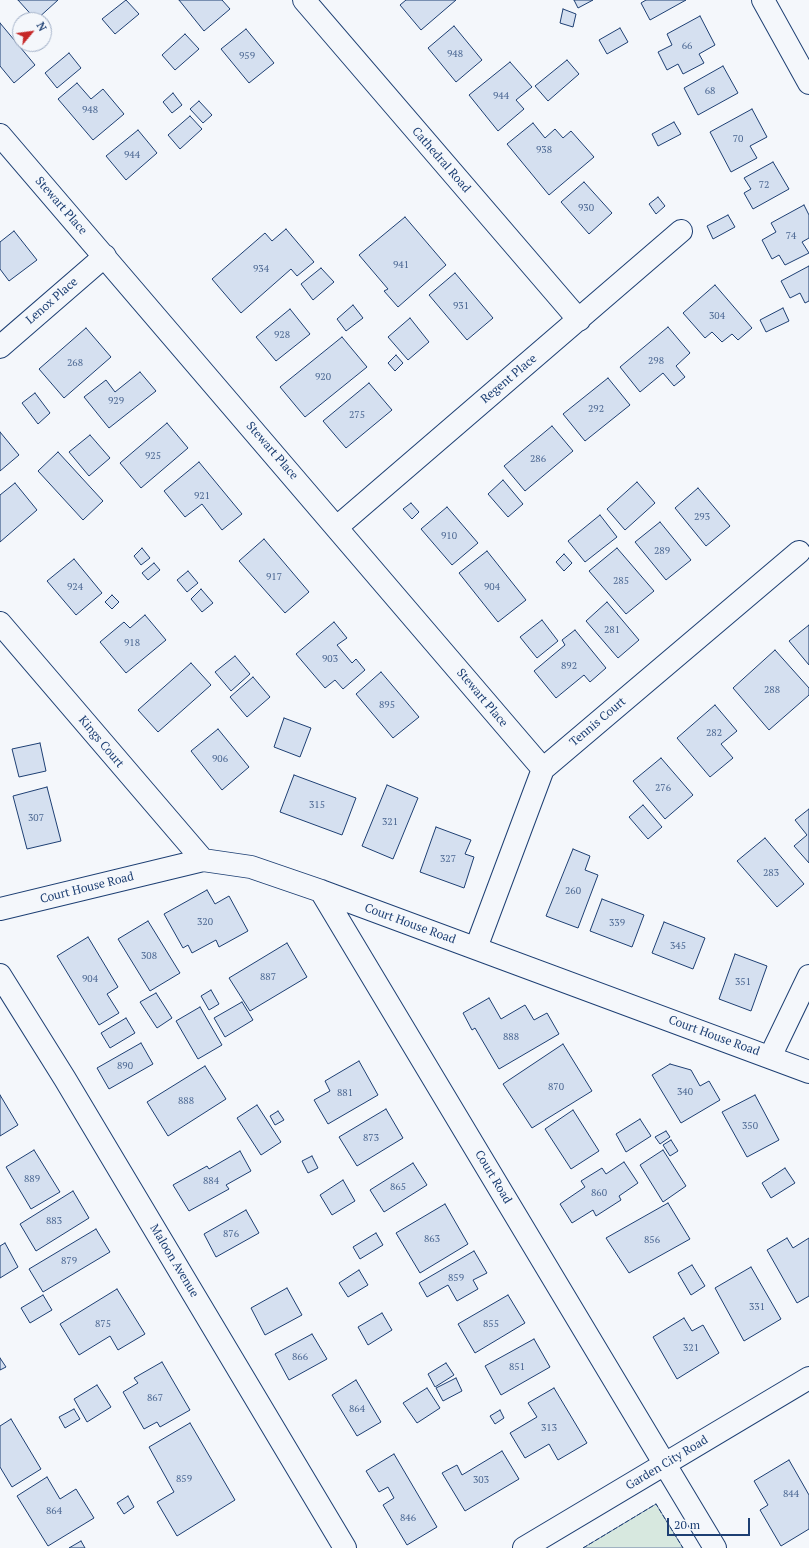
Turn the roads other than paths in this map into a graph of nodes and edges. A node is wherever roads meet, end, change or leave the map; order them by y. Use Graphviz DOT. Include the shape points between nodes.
graph roads {
  1 [pos="304,0"];
  2 [pos="763,0"];
  3 [pos="809,83"];
  4 [pos="0,135"];
  5 [pos="681,231"];
  6 [pos="105,256"];
  7 [pos="579,320"];
  8 [pos="0,347"];
  9 [pos="337,527"];
  10 [pos="799,552"];
  11 [pos="0,623"];
  12 [pos="543,769"];
  13 [pos="202,860"];
  14 [pos="321,891"];
  15 [pos="0,909"];
  16 [pos="476,948"];
  17 [pos="0,975"];
  18 [pos="809,976"];
  19 [pos="770,1057"];
  20 [pos="809,1072"];
  21 [pos="809,1378"];
  22 [pos="665,1464"];
  23 [pos="345,1548"];
  24 [pos="524,1548"];
  25 [pos="715,1548"];
  1 -- 7 [label="street, Cathedral Road"];
  2 -- 3 [label="street"];
  4 -- 6 [label="street, Stewart Place"];
  5 -- 7 [label="street, Regent Place"];
  6 -- 8 [label="street, Lenox Place"];
  6 -- 9 [label="street, Stewart Place"];
  7 -- 9 [label="street, Regent Place"];
  9 -- 12 [label="street, Stewart Place"];
  10 -- 12 [label="street, Tennis Court"];
  11 -- 13 [label="street, Kings Court"];
  12 -- 16 [label="street, Tennis Court"];
  13 -- 14 [label="street, Court House Road" via="251,867"];
  13 -- 15 [label="street, Court House Road"];
  14 -- 16 [label="street, Court House Road"];
  14 -- 22 [label="street, Court Road"];
  16 -- 19 [label="street, Court House Road"];
  17 -- 23 [label="street, Maloon Avenue" via="65,1079"];
  18 -- 19 [label="street"];
  19 -- 20 [label="street, Court House Road"];
  21 -- 22 [label="street, Garden City Road"];
  22 -- 24 [label="street, Garden City Road"];
  22 -- 25 [label="street, Court Road"];
}
